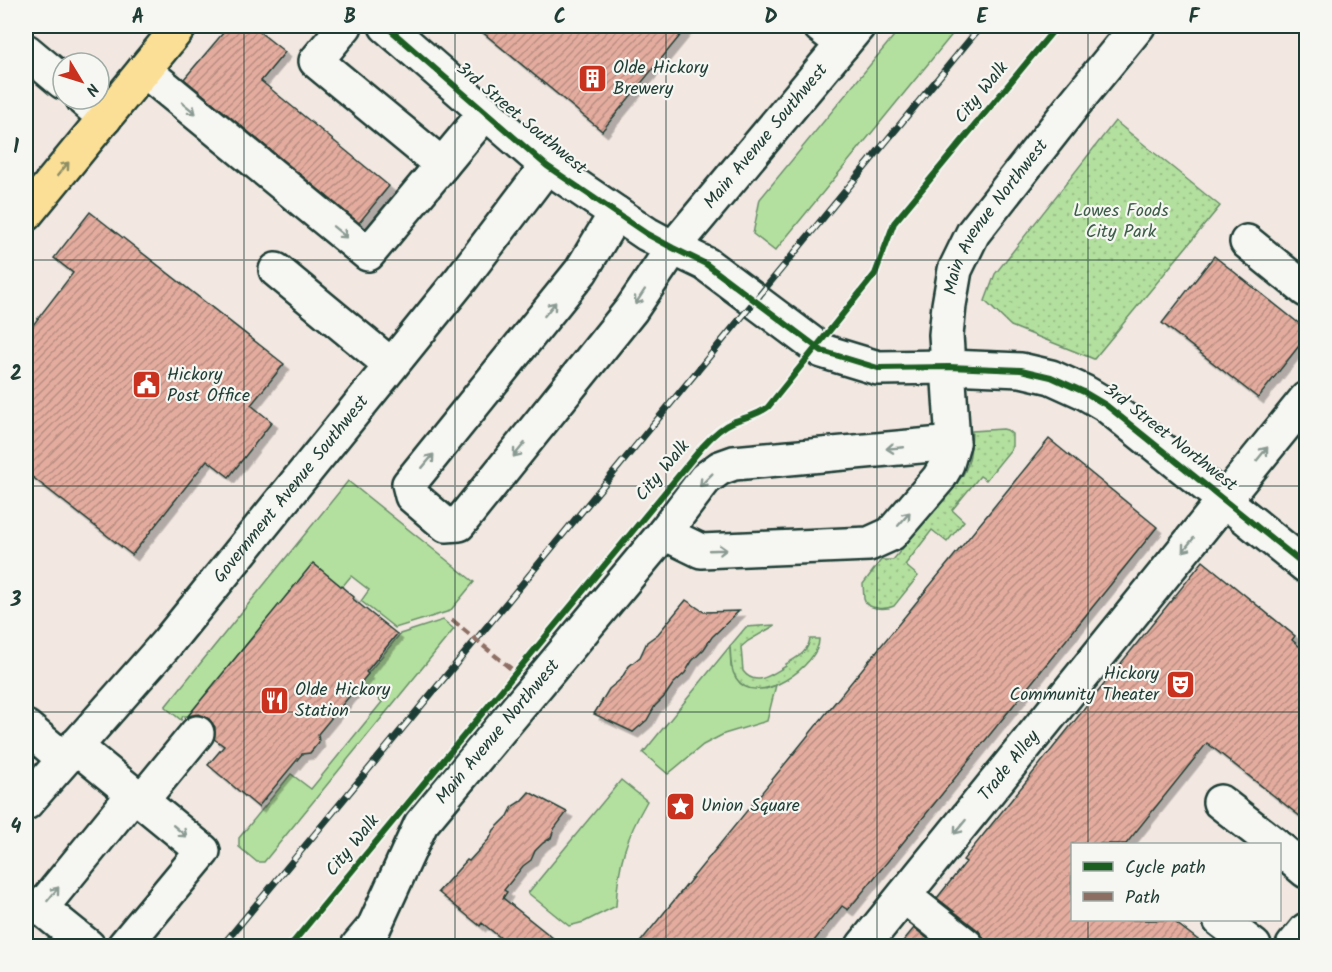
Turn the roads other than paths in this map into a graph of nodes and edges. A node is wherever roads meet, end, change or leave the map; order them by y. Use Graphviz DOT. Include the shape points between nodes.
graph roads {
  1 [pos="180,26"];
  2 [pos="345,26"];
  3 [pos="386,26"];
  4 [pos="1138,26"];
  5 [pos="840,32"];
  6 [pos="26,51"];
  7 [pos="144,70"];
  8 [pos="51,72"];
  9 [pos="111,96"];
  10 [pos="93,111"];
  11 [pos="486,112"];
  12 [pos="442,165"];
  13 [pos="547,166"];
  14 [pos="616,213"];
  15 [pos="26,214"];
  16 [pos="1247,242"];
  17 [pos="673,248"];
  18 [pos="276,270"];
  19 [pos="1306,290"];
  20 [pos="391,366"];
  21 [pos="949,368"];
  22 [pos="1306,399"];
  23 [pos="953,443"];
  24 [pos="1225,499"];
  25 [pos="664,533"];
  26 [pos="1306,566"];
  27 [pos="26,727"];
  28 [pos="197,733"];
  29 [pos="69,753"];
  30 [pos="138,797"];
  31 [pos="1220,802"];
  32 [pos="26,803"];
  33 [pos="1273,843"];
  34 [pos="1281,850"];
  35 [pos="1306,871"];
  36 [pos="904,896"];
  37 [pos="1222,921"];
  38 [pos="1306,930"];
  39 [pos="88,946"];
  40 [pos="124,946"];
  41 [pos="358,946"];
  42 [pos="863,946"];
  43 [pos="967,946"];
  44 [pos="1254,946"];
  45 [pos="1293,946"];
  1 -- 7 [label="main road"];
  2 -- 12 [label="street" via="316,62"];
  3 -- 11 [label="street, 3rd Street Southwest"];
  4 -- 21 [label="street, Main Avenue Northwest" via="973,233 955,270 946,335"];
  5 -- 17 [label="street, Main Avenue Southwest"];
  6 -- 8 [label="street"];
  7 -- 9 [label="main road"];
  7 -- 12 [label="street, one-way" via="368,254"];
  15 -- 10 [label="main road, one-way"];
  11 -- 12 [label="street"];
  11 -- 13 [label="street, 3rd Street Southwest"];
  13 -- 14 [label="street, 3rd Street Southwest"];
  13 -- 20 [label="street, Government Avenue Southwest"];
  14 -- 17 [label="street, 3rd Street Southwest"];
  17 -- 14 [label="street, Main Avenue Southwest, one-way" via="631,310 512,460 459,524 446,525 412,496 409,484 581,271"];
  16 -- 19 [label="street"];
  17 -- 21 [label="street, 3rd Street Northwest" via="706,264 822,351 878,368"];
  18 -- 20 [label="street"];
  20 -- 29 [label="street, Government Avenue Southwest" via="167,643"];
  21 -- 23 [label="street, Main Avenue Northwest"];
  21 -- 24 [label="street, 3rd Street Northwest" via="1021,370 1051,377 1084,392"];
  24 -- 22 [label="street, Trade Alley, one-way"];
  23 -- 25 [label="street, Main Avenue Northwest, one-way" via="734,463 705,479"];
  25 -- 23 [label="street, Main Avenue Northwest, one-way" via="701,551 870,544 891,534 939,477"];
  24 -- 26 [label="street, 3rd Street Northwest"];
  24 -- 36 [label="street, Trade Alley, one-way"];
  25 -- 41 [label="street, Main Avenue Northwest" via="421,824 374,927"];
  27 -- 29 [label="street"];
  28 -- 30 [label="street"];
  29 -- 30 [label="street"];
  29 -- 32 [label="street, Government Avenue Southwest"];
  39 -- 30 [label="street, one-way" via="41,908"];
  30 -- 40 [label="street, one-way" via="203,851"];
  31 -- 33 [label="street"];
  34 -- 35 [label="street"];
  36 -- 42 [label="street, Trade Alley"];
  36 -- 43 [label="street"];
  37 -- 44 [label="street"];
  38 -- 45 [label="street"];
}
